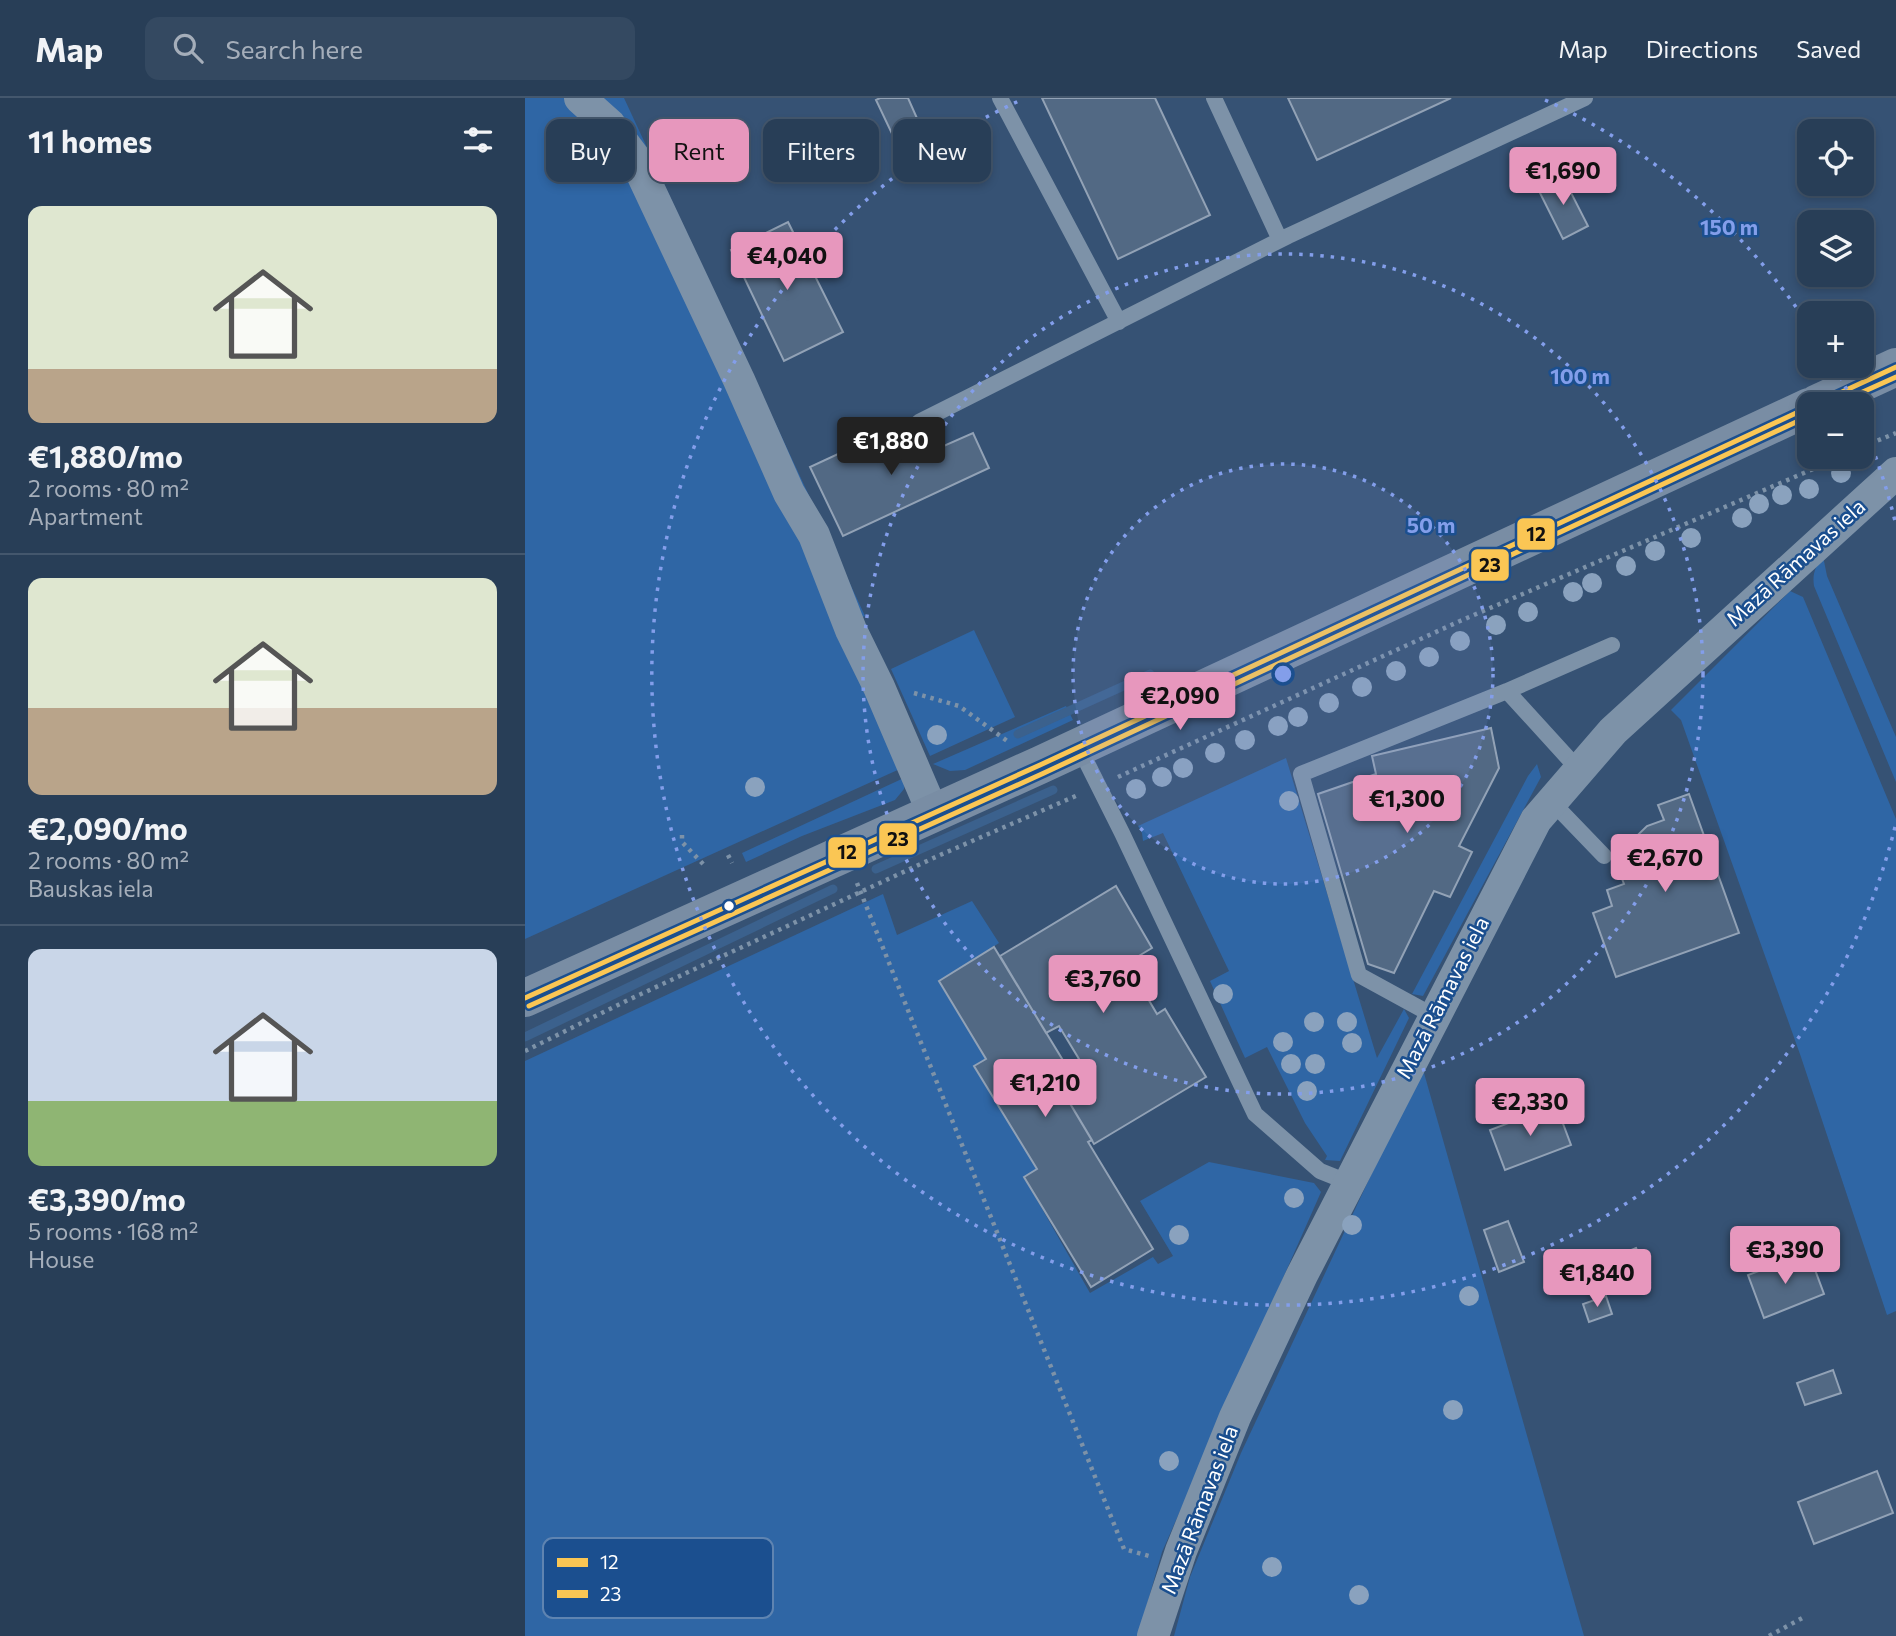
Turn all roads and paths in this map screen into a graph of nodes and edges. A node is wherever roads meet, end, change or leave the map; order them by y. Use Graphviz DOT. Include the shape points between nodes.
graph roads {
  1 [pos="580,98"];
  2 [pos="1000,98"];
  3 [pos="1214,98"];
  4 [pos="1585,98"];
  5 [pos="1280,240"];
  6 [pos="1119,322"];
  7 [pos="1896,367"];
  8 [pos="1842,392"];
  9 [pos="1797,413"];
  10 [pos="919,422"];
  11 [pos="1896,433"];
  12 [pos="1874,442"];
  13 [pos="1812,469"];
  14 [pos="1896,473"];
  15 [pos="1612,645"];
  16 [pos="879,687"];
  17 [pos="1292,690"];
  18 [pos="1507,691"];
  19 [pos="1295,696"];
  20 [pos="1079,746"];
  21 [pos="1040,765"];
  22 [pos="1578,769"];
  23 [pos="1098,786"];
  24 [pos="1551,801"];
  25 [pos="933,813"];
  26 [pos="682,835"];
  27 [pos="844,853"];
  28 [pos="728,855"];
  29 [pos="1604,856"];
  30 [pos="732,863"];
  31 [pos="705,866"];
  32 [pos="861,892"];
  33 [pos="525,998"];
  34 [pos="1434,1016"];
  35 [pos="525,1051"];
  36 [pos="1350,1183"];
  37 [pos="1124,1549"];
  38 [pos="1806,1616"];
  39 [pos="1153,1636"];
  40 [pos="1769,1636"];
  1 -- 16 [label="street" via="610,125 634,157 789,493 814,535"];
  2 -- 6 [label="lane"];
  3 -- 5 [label="lane"];
  4 -- 5 [label="lane"];
  5 -- 6 [label="lane"];
  6 -- 10 [label="lane"];
  7 -- 8 [label="main road"];
  9 -- 20 [label="main road"];
  11 -- 12 [label="path"];
  13 -- 19 [label="path"];
  14 -- 22 [label="street, Mazā Rāmavas iela" via="1613,731"];
  15 -- 18 [label="lane"];
  16 -- 21 [label="path" via="959,706"];
  16 -- 25 [label="street"];
  17 -- 19 [label="path"];
  18 -- 22 [label="lane"];
  18 -- 34 [label="lane" via="1301,774 1359,975"];
  19 -- 23 [label="path"];
  20 -- 21 [label="main road"];
  20 -- 23 [label="lane"];
  21 -- 25 [label="main road"];
  22 -- 24 [label="street, Mazā Rāmavas iela"];
  23 -- 32 [label="path"];
  23 -- 36 [label="lane" via="1255,1114 1320,1171"];
  24 -- 29 [label="lane"];
  24 -- 34 [label="street, Mazā Rāmavas iela" via="1536,820"];
  25 -- 27 [label="main road"];
  26 -- 31 [label="path" via="682,842"];
  27 -- 32 [label="path"];
  27 -- 33 [label="main road"];
  28 -- 30 [label="path"];
  32 -- 35 [label="path"];
  32 -- 37 [label="path"];
  34 -- 36 [label="street, Mazā Rāmavas iela"];
  36 -- 39 [label="street, Mazā Rāmavas iela" via="1235,1418 1181,1551"];
  38 -- 40 [label="path"];
}
